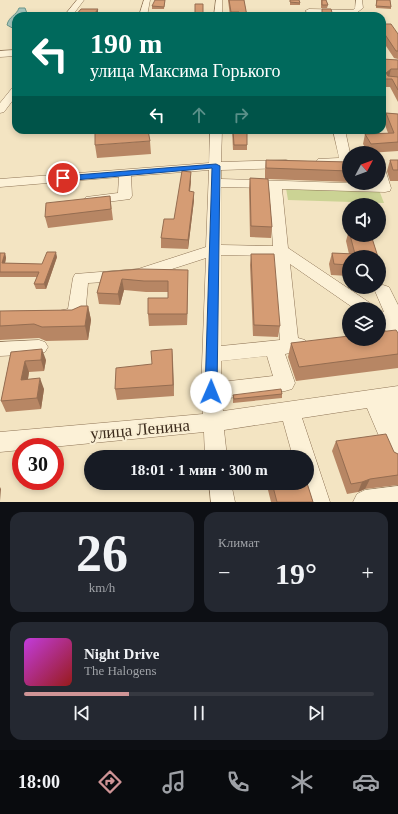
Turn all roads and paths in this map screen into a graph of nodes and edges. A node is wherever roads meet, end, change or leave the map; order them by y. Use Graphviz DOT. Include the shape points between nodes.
graph roads {
  1 [pos="81,0"];
  2 [pos="147,0"];
  3 [pos="219,0"];
  4 [pos="359,0"];
  5 [pos="309,1"];
  6 [pos="71,12"];
  7 [pos="144,12"];
  8 [pos="218,12"];
  9 [pos="310,12"];
  10 [pos="355,12"];
  11 [pos="12,53"];
  12 [pos="0,54"];
  13 [pos="12,94"];
  14 [pos="1,106"];
  15 [pos="216,134"];
  16 [pos="341,134"];
  17 [pos="344,146"];
  18 [pos="342,162"];
  19 [pos="216,166"];
  20 [pos="126,173"];
  21 [pos="0,183"];
  22 [pos="216,183"];
  23 [pos="275,185"];
  24 [pos="342,187"];
  25 [pos="78,201"];
  26 [pos="214,250"];
  27 [pos="281,251"];
  28 [pos="384,294"];
  29 [pos="357,302"];
  30 [pos="46,316"];
  31 [pos="386,322"];
  32 [pos="398,323"];
  33 [pos="398,330"];
  34 [pos="398,334"];
  35 [pos="386,335"];
  36 [pos="313,343"];
  37 [pos="282,346"];
  38 [pos="39,347"];
  39 [pos="0,349"];
  40 [pos="212,354"];
  41 [pos="211,392"];
  42 [pos="386,397"];
  43 [pos="290,411"];
  44 [pos="214,422"];
  45 [pos="398,422"];
  46 [pos="0,442"];
  47 [pos="216,450"];
  48 [pos="302,450"];
  49 [pos="398,455"];
  50 [pos="314,489"];
  51 [pos="221,490"];
  52 [pos="398,497"];
  53 [pos="223,502"];
  54 [pos="318,502"];
  55 [pos="365,502"];
  1 -- 6 [label="street"];
  2 -- 7 [label="street"];
  3 -- 8 [label="street"];
  4 -- 10 [label="street" via="359,8"];
  5 -- 9 [label="street"];
  11 -- 12 [label="street"];
  13 -- 14 [label="street"];
  15 -- 19 [label="street"];
  16 -- 17 [label="street"];
  18 -- 19 [label="street"];
  19 -- 20 [label="street"];
  19 -- 22 [label="street"];
  20 -- 21 [label="street"];
  20 -- 25 [label="street" via="125,196"];
  22 -- 23 [label="street"];
  22 -- 26 [label="street"];
  23 -- 24 [label="street"];
  23 -- 27 [label="street"];
  26 -- 27 [label="street"];
  26 -- 30 [label="street" via="138,274 81,278 76,316"];
  26 -- 40 [label="street"];
  27 -- 29 [label="street"];
  27 -- 37 [label="street"];
  28 -- 32 [label="street"];
  31 -- 33 [label="street"];
  34 -- 35 [label="street"];
  36 -- 37 [label="street"];
  37 -- 40 [label="street"];
  37 -- 41 [label="street" via="285,383"];
  38 -- 39 [label="street"];
  40 -- 41 [label="street"];
  41 -- 44 [label="street"];
  42 -- 43 [label="street, улица Ленина"];
  42 -- 45 [label="street"];
  42 -- 49 [label="street"];
  43 -- 44 [label="street, улица Ленина"];
  43 -- 48 [label="street"];
  44 -- 46 [label="street, улица Ленина"];
  44 -- 47 [label="street"];
  50 -- 54 [label="street"];
  51 -- 53 [label="street"];
  52 -- 55 [label="street"];
}
